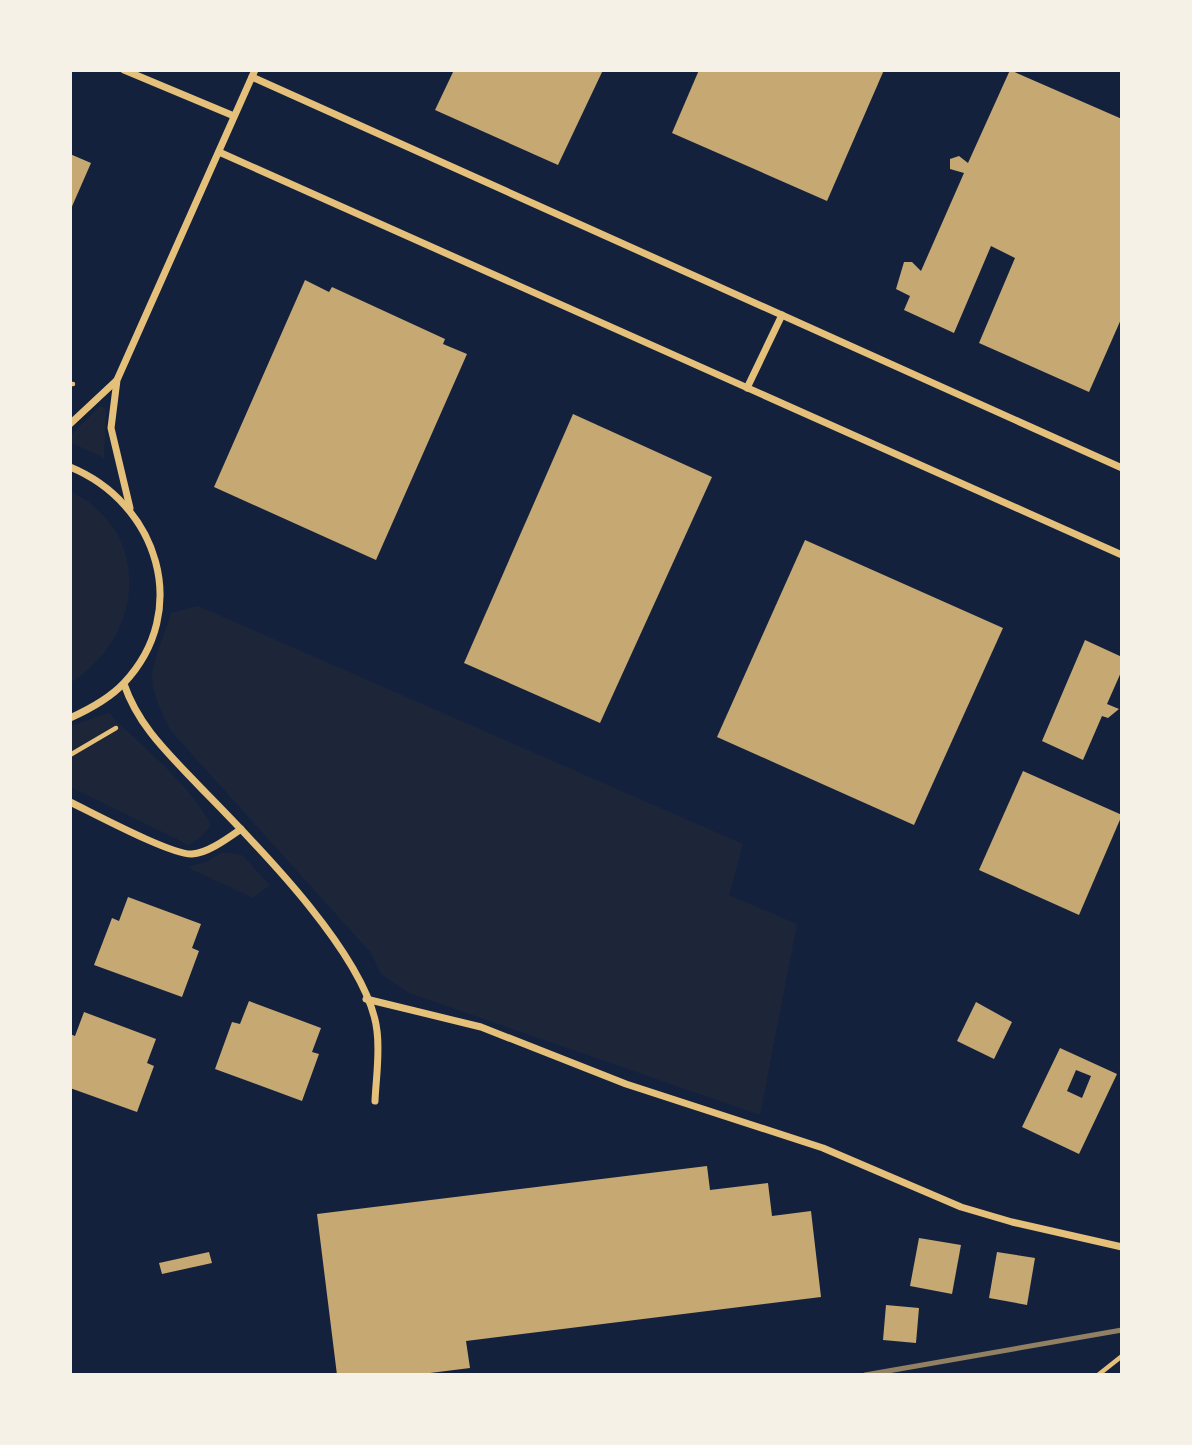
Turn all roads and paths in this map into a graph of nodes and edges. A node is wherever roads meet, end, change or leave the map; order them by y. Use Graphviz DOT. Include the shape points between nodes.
graph roads {
  1 [pos="124,70"];
  2 [pos="254,74"];
  3 [pos="234,117"];
  4 [pos="219,152"];
  5 [pos="782,315"];
  6 [pos="117,380"];
  7 [pos="747,388"];
  8 [pos="70,424"];
  9 [pos="70,467"];
  10 [pos="1122,468"];
  11 [pos="130,508"];
  12 [pos="1122,555"];
  13 [pos="124,684"];
  14 [pos="70,718"];
  15 [pos="116,728"];
  16 [pos="70,755"];
  17 [pos="70,802"];
  18 [pos="241,829"];
  19 [pos="366,999"];
  20 [pos="375,1101"];
  21 [pos="1122,1247"];
  22 [pos="1122,1356"];
  23 [pos="1098,1375"];
  1 -- 3 [label="street"];
  2 -- 3 [label="street"];
  2 -- 5 [label="street"];
  3 -- 4 [label="street"];
  4 -- 6 [label="street"];
  4 -- 7 [label="street"];
  5 -- 7 [label="street"];
  5 -- 10 [label="street"];
  6 -- 8 [label="street"];
  6 -- 11 [label="street" via="111,428"];
  7 -- 12 [label="street"];
  9 -- 11 [label="street" via="104,484"];
  11 -- 13 [label="street" via="158,565 160,597 155,629 143,658"];
  13 -- 14 [label="street" via="99,704"];
  13 -- 18 [label="street" via="146,731"];
  15 -- 16 [label="path"];
  17 -- 18 [label="street" via="192,854"];
  18 -- 19 [label="street" via="348,958"];
  19 -- 20 [label="street" via="377,1030"];
  19 -- 21 [label="street" via="481,1027 626,1084 823,1148 961,1207"];
  22 -- 23 [label="path"];
}
